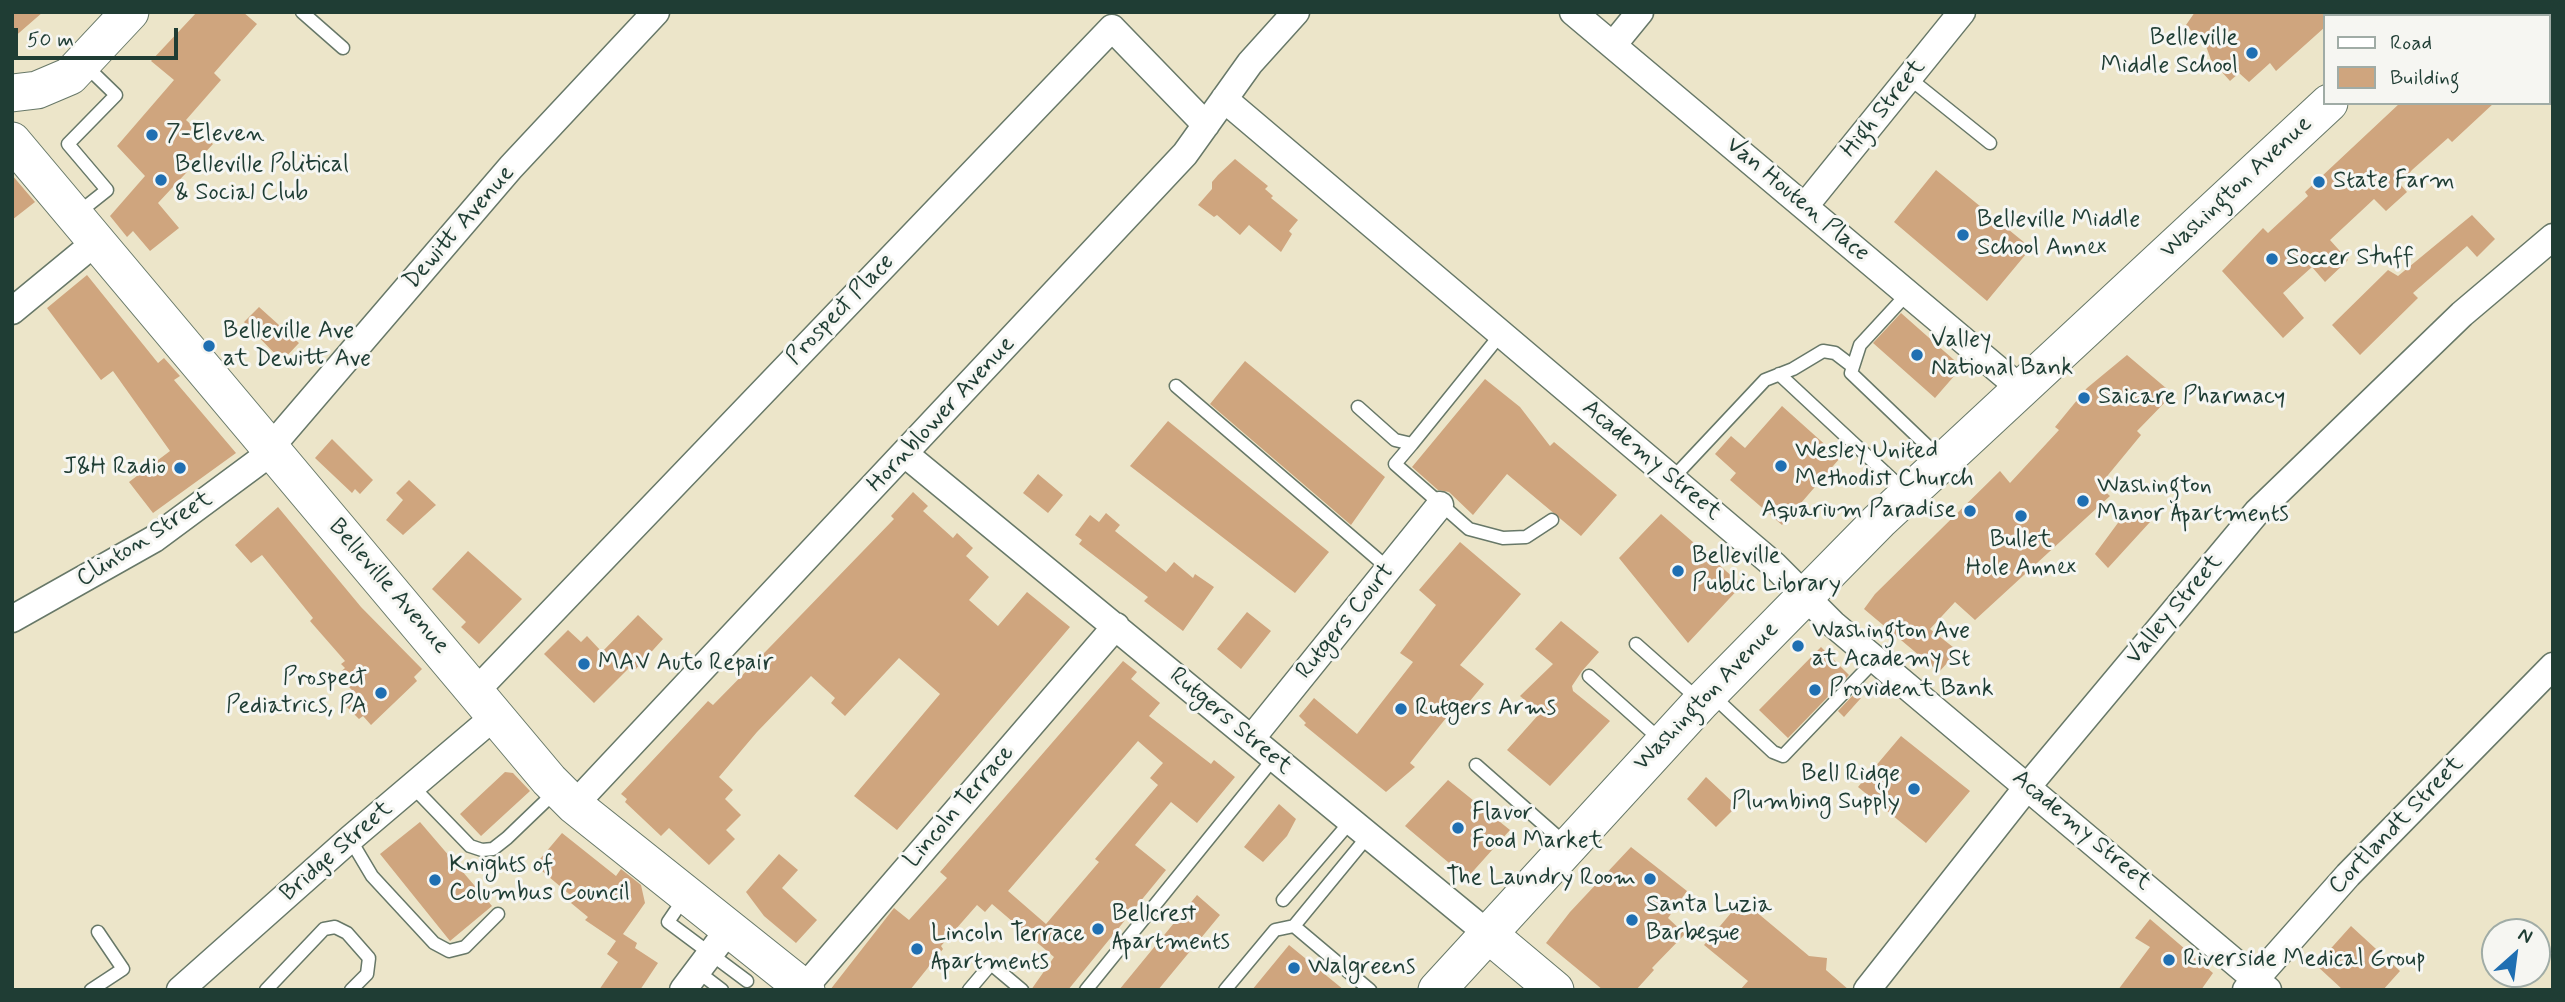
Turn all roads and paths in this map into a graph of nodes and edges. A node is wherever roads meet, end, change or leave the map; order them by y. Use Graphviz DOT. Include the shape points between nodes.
graph roads {
  1 [pos="130,12"];
  2 [pos="302,12"];
  3 [pos="656,12"];
  4 [pos="1296,12"];
  5 [pos="1573,12"];
  6 [pos="1640,12"];
  7 [pos="1962,12"];
  8 [pos="1613,45"];
  9 [pos="343,48"];
  10 [pos="84,64"];
  11 [pos="1909,78"];
  12 [pos="12,93"];
  13 [pos="1224,99"];
  14 [pos="2327,105"];
  15 [pos="1206,125"];
  16 [pos="12,141"];
  17 [pos="1990,143"];
  18 [pos="1805,206"];
  19 [pos="86,228"];
  20 [pos="2553,237"];
  21 [pos="1908,293"];
  22 [pos="12,311"];
  23 [pos="1501,334"];
  24 [pos="1853,366"];
  25 [pos="1779,374"];
  26 [pos="1176,386"];
  27 [pos="2020,388"];
  28 [pos="1358,407"];
  29 [pos="1412,444"];
  30 [pos="270,449"];
  31 [pos="905,454"];
  32 [pos="1942,460"];
  33 [pos="1672,479"];
  34 [pos="1908,494"];
  35 [pos="1440,505"];
  36 [pos="1552,520"];
  37 [pos="1390,569"];
  38 [pos="1804,595"];
  39 [pos="12,619"];
  40 [pos="1116,626"];
  41 [pos="1636,644"];
  42 [pos="1876,659"];
  43 [pos="2553,666"];
  44 [pos="1588,676"];
  45 [pos="1705,697"];
  46 [pos="486,704"];
  47 [pos="1251,739"];
  48 [pos="1663,742"];
  49 [pos="1274,758"];
  50 [pos="1476,765"];
  51 [pos="412,786"];
  52 [pos="2028,786"];
  53 [pos="566,797"];
  54 [pos="1359,829"];
  55 [pos="350,839"];
  56 [pos="1568,845"];
  57 [pos="1283,900"];
  58 [pos="498,914"];
  59 [pos="1294,926"];
  60 [pos="98,932"];
  61 [pos="1487,933"];
  62 [pos="705,961"];
  63 [pos="747,981"];
  64 [pos="2256,986"];
  65 [pos="804,989"];
  66 [pos="91,990"];
  67 [pos="180,990"];
  68 [pos="266,990"];
  69 [pos="351,990"];
  70 [pos="722,990"];
  71 [pos="970,990"];
  72 [pos="1023,990"];
  73 [pos="1086,990"];
  74 [pos="1225,990"];
  75 [pos="1370,990"];
  76 [pos="1437,990"];
  77 [pos="1555,990"];
  78 [pos="1867,990"];
  1 -- 10 [label="main road"];
  2 -- 9 [label="lane"];
  3 -- 30 [label="street, Dewitt Avenue" via="511,167"];
  4 -- 13 [label="street, Hornblower Avenue"];
  5 -- 8 [label="street, Van Houten Place"];
  6 -- 8 [label="street"];
  7 -- 11 [label="street, High Street"];
  8 -- 18 [label="street, Van Houten Place"];
  10 -- 12 [label="main road" via="70,76 37,90"];
  10 -- 19 [label="lane" via="116,95 68,144 107,190"];
  11 -- 17 [label="lane"];
  11 -- 18 [label="street, High Street"];
  13 -- 15 [label="street, Hornblower Avenue"];
  13 -- 23 [label="street, Academy Street"];
  14 -- 27 [label="main road, Washington Avenue"];
  15 -- 31 [label="street, Hornblower Avenue" via="1176,164"];
  15 -- 46 [label="street, Prospect Place" via="1112,27"];
  16 -- 19 [label="main road, Belleville Avenue"];
  18 -- 21 [label="street, Van Houten Place"];
  19 -- 22 [label="street"];
  19 -- 30 [label="main road, Belleville Avenue"];
  20 -- 52 [label="street, Valley Street" via="2462,314 2257,512"];
  21 -- 24 [label="lane" via="1860,345"];
  21 -- 27 [label="street, Van Houten Place"];
  23 -- 29 [label="lane"];
  23 -- 33 [label="street, Academy Street"];
  24 -- 25 [label="lane" via="1835,353 1823,351"];
  24 -- 32 [label="lane" via="1851,373"];
  25 -- 33 [label="lane" via="1765,380 1733,411"];
  25 -- 34 [label="lane"];
  26 -- 37 [label="lane"];
  27 -- 32 [label="main road, Washington Avenue"];
  28 -- 29 [label="lane" via="1395,440"];
  29 -- 35 [label="lane" via="1395,464"];
  30 -- 39 [label="street, Clinton Street" via="247,473 154,539"];
  30 -- 46 [label="main road, Belleville Avenue"];
  31 -- 40 [label="street, Rutgers Street"];
  31 -- 53 [label="street, Hornblower Avenue"];
  32 -- 34 [label="main road, Washington Avenue"];
  33 -- 38 [label="street, Academy Street"];
  34 -- 38 [label="main road, Washington Avenue"];
  35 -- 36 [label="lane" via="1469,529 1503,538 1526,537"];
  35 -- 37 [label="street, Rutgers Court"];
  37 -- 47 [label="street, Rutgers Court"];
  38 -- 42 [label="street, Academy Street"];
  38 -- 45 [label="main road, Washington Avenue"];
  40 -- 47 [label="street, Rutgers Street"];
  40 -- 65 [label="street, Lincoln Terrace"];
  41 -- 45 [label="lane"];
  42 -- 45 [label="lane" via="1783,756"];
  42 -- 52 [label="street, Academy Street"];
  43 -- 64 [label="street, Cortlandt Street" via="2347,875"];
  44 -- 48 [label="lane"];
  45 -- 48 [label="main road, Washington Avenue"];
  46 -- 51 [label="street, Bridge Street"];
  46 -- 53 [label="main road, Belleville Avenue"];
  47 -- 49 [label="street, Rutgers Street"];
  48 -- 56 [label="main road, Washington Avenue"];
  49 -- 54 [label="street, Rutgers Street"];
  49 -- 73 [label="lane"];
  50 -- 56 [label="lane"];
  51 -- 53 [label="lane" via="470,846 482,850 493,849"];
  51 -- 55 [label="street, Bridge Street"];
  52 -- 64 [label="street, Academy Street"];
  52 -- 78 [label="street, Valley Street"];
  53 -- 62 [label="main road, Belleville Avenue" via="687,895"];
  54 -- 57 [label="lane"];
  54 -- 59 [label="lane"];
  54 -- 61 [label="street, Rutgers Street"];
  55 -- 58 [label="lane" via="372,876 434,943 449,951 465,947"];
  55 -- 67 [label="street, Bridge Street"];
  56 -- 61 [label="main road, Washington Avenue"];
  59 -- 74 [label="lane" via="1275,930"];
  59 -- 75 [label="lane"];
  60 -- 66 [label="lane" via="123,969"];
  61 -- 76 [label="main road, Washington Avenue"];
  61 -- 77 [label="main road, Rutgers Street"];
  62 -- 63 [label="lane"];
  62 -- 65 [label="main road, Belleville Avenue"];
  62 -- 70 [label="lane"];
  68 -- 69 [label="lane" via="324,929 335,927 347,933 369,958 368,974"];
  71 -- 72 [label="lane" via="991,964"];
}
